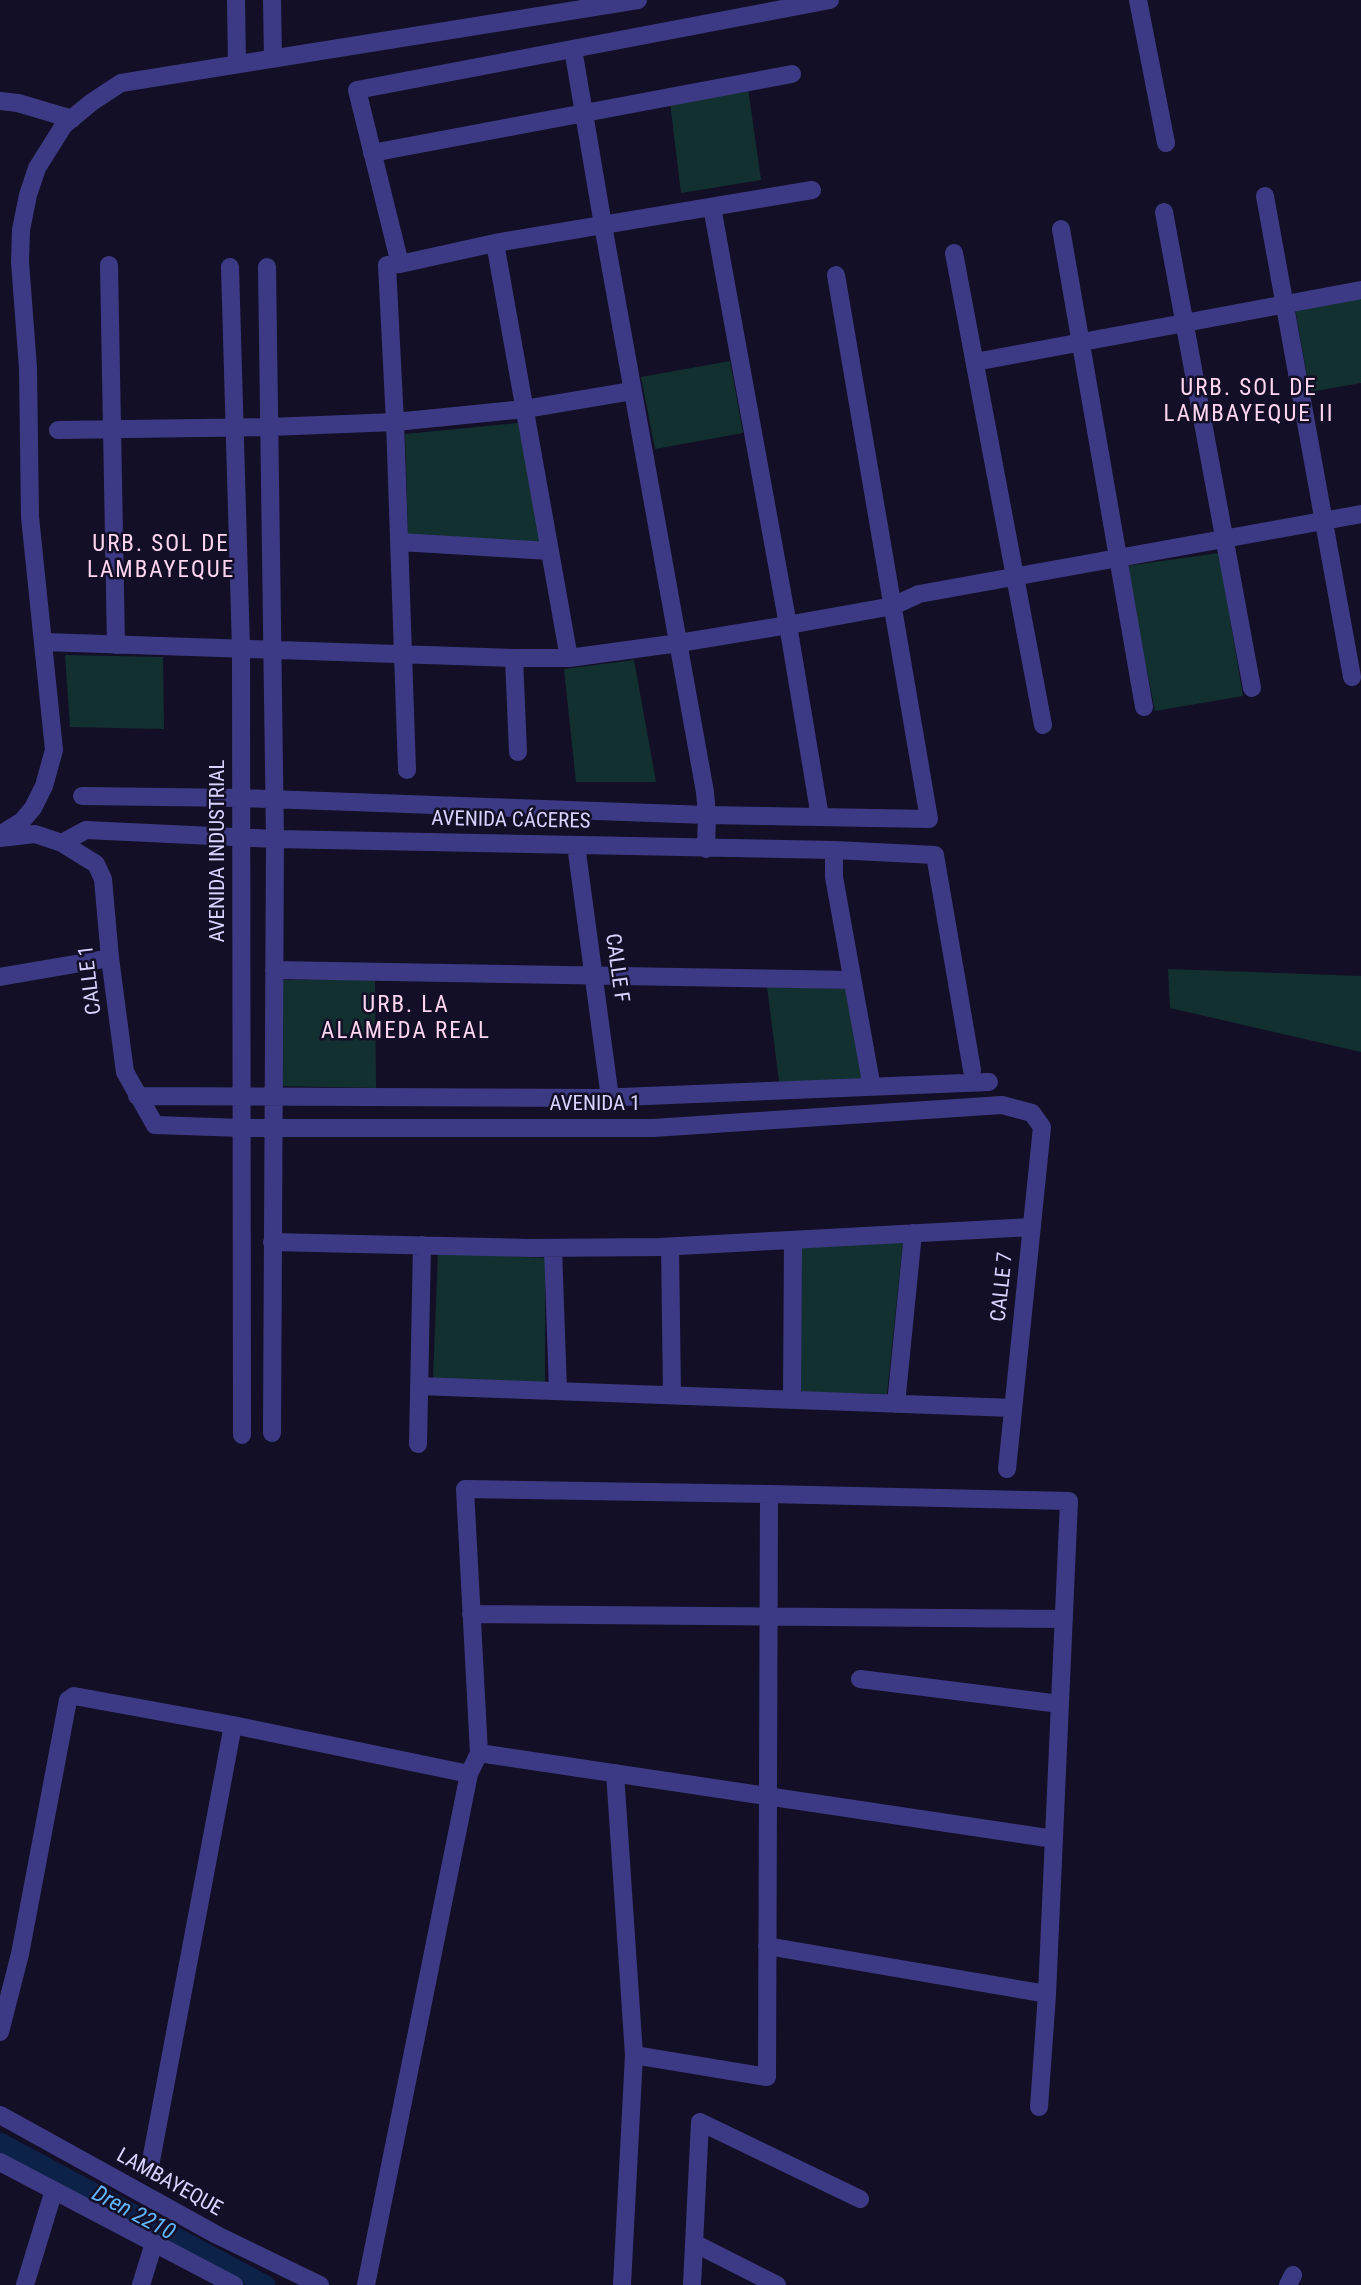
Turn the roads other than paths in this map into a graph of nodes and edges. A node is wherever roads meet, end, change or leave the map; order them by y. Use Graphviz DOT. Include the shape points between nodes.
graph roads {
  1 [pos="236,0"];
  2 [pos="272,0"];
  3 [pos="638,0"];
  4 [pos="830,0"];
  5 [pos="1138,0"];
  6 [pos="573,49"];
  7 [pos="273,58"];
  8 [pos="237,64"];
  9 [pos="792,74"];
  10 [pos="0,101"];
  11 [pos="584,113"];
  12 [pos="72,119"];
  13 [pos="1166,143"];
  14 [pos="372,153"];
  15 [pos="813,190"];
  16 [pos="1265,196"];
  17 [pos="712,207"];
  18 [pos="1164,212"];
  19 [pos="603,225"];
  20 [pos="1061,229"];
  21 [pos="495,243"];
  22 [pos="954,253"];
  23 [pos="400,264"];
  24 [pos="109,265"];
  25 [pos="230,267"];
  26 [pos="267,267"];
  27 [pos="836,275"];
  28 [pos="1361,290"];
  29 [pos="1285,304"];
  30 [pos="1185,323"];
  31 [pos="1081,342"];
  32 [pos="975,362"];
  33 [pos="632,391"];
  34 [pos="525,409"];
  35 [pos="395,422"];
  36 [pos="270,427"];
  37 [pos="235,428"];
  38 [pos="112,429"];
  39 [pos="58,430"];
  40 [pos="1361,514"];
  41 [pos="1324,521"];
  42 [pos="1225,539"];
  43 [pos="400,542"];
  44 [pos="550,551"];
  45 [pos="1118,558"];
  46 [pos="1015,577"];
  47 [pos="893,606"];
  48 [pos="788,625"];
  49 [pos="44,642"];
  50 [pos="678,643"];
  51 [pos="116,645"];
  52 [pos="241,649"];
  53 [pos="274,650"];
  54 [pos="404,655"];
  55 [pos="514,658"];
  56 [pos="569,658"];
  57 [pos="1352,677"];
  58 [pos="1252,688"];
  59 [pos="1144,707"];
  60 [pos="1042,725"];
  61 [pos="518,752"];
  62 [pos="407,770"];
  63 [pos="82,796"];
  64 [pos="242,798"];
  65 [pos="275,800"];
  66 [pos="707,815"];
  67 [pos="820,817"];
  68 [pos="0,837"];
  69 [pos="242,838"];
  70 [pos="275,839"];
  71 [pos="62,843"];
  72 [pos="576,845"];
  73 [pos="706,849"];
  74 [pos="834,850"];
  75 [pos="110,958"];
  76 [pos="274,971"];
  77 [pos="594,975"];
  78 [pos="0,977"];
  79 [pos="852,980"];
  80 [pos="972,1070"];
  81 [pos="870,1077"];
  82 [pos="989,1082"];
  83 [pos="137,1096"];
  84 [pos="242,1096"];
  85 [pos="274,1096"];
  86 [pos="610,1097"];
  87 [pos="1032,1113"];
  88 [pos="155,1125"];
  89 [pos="242,1128"];
  90 [pos="273,1128"];
  91 [pos="1032,1227"];
  92 [pos="913,1233"];
  93 [pos="793,1240"];
  94 [pos="272,1242"];
  95 [pos="422,1245"];
  96 [pos="670,1247"];
  97 [pos="553,1248"];
  98 [pos="419,1386"];
  99 [pos="558,1391"];
  100 [pos="672,1395"];
  101 [pos="792,1400"];
  102 [pos="896,1404"];
  103 [pos="1013,1408"];
  104 [pos="272,1433"];
  105 [pos="242,1435"];
  106 [pos="418,1444"];
  107 [pos="1006,1469"];
  108 [pos="769,1493"];
  109 [pos="471,1614"];
  110 [pos="768,1616"];
  111 [pos="1064,1619"];
  112 [pos="860,1679"];
  113 [pos="1060,1704"];
  114 [pos="233,1725"];
  115 [pos="479,1753"];
  116 [pos="615,1773"];
  117 [pos="470,1774"];
  118 [pos="768,1796"];
  119 [pos="1054,1839"];
  120 [pos="767,1946"];
  121 [pos="1047,1994"];
  122 [pos="0,2032"];
  123 [pos="634,2056"];
  124 [pos="1039,2107"];
  125 [pos="0,2115"];
  126 [pos="0,2162"];
  127 [pos="150,2166"];
  128 [pos="54,2190"];
  129 [pos="860,2199"];
  130 [pos="154,2242"];
  131 [pos="694,2243"];
  132 [pos="26,2285"];
  133 [pos="141,2285"];
  134 [pos="234,2285"];
  135 [pos="320,2285"];
  136 [pos="366,2285"];
  137 [pos="622,2285"];
  138 [pos="692,2285"];
  139 [pos="777,2285"];
  1 -- 8 [label="street"];
  2 -- 7 [label="street"];
  3 -- 7 [label="street"];
  4 -- 6 [label="street"];
  5 -- 13 [label="street"];
  6 -- 11 [label="street"];
  6 -- 14 [label="street" via="357,90"];
  7 -- 8 [label="street"];
  8 -- 12 [label="street" via="121,83"];
  9 -- 11 [label="street"];
  10 -- 12 [label="street"];
  11 -- 14 [label="street"];
  11 -- 19 [label="street"];
  12 -- 49 [label="street" via="37,168 21,230 30,517"];
  14 -- 23 [label="street"];
  15 -- 17 [label="street"];
  16 -- 29 [label="street"];
  17 -- 19 [label="street"];
  17 -- 48 [label="street"];
  18 -- 30 [label="street"];
  19 -- 21 [label="street"];
  19 -- 33 [label="street"];
  20 -- 31 [label="street"];
  21 -- 23 [label="street"];
  21 -- 34 [label="street"];
  22 -- 32 [label="street"];
  23 -- 35 [label="street" via="387,265"];
  24 -- 38 [label="street"];
  25 -- 37 [label="street, AVENIDA INDUSTRIAL"];
  26 -- 36 [label="street"];
  27 -- 47 [label="street"];
  28 -- 29 [label="street"];
  29 -- 30 [label="street"];
  29 -- 41 [label="street"];
  30 -- 31 [label="street"];
  30 -- 42 [label="street"];
  31 -- 32 [label="street"];
  31 -- 45 [label="street"];
  32 -- 46 [label="street"];
  33 -- 34 [label="street"];
  33 -- 50 [label="street"];
  34 -- 35 [label="street"];
  34 -- 44 [label="street"];
  35 -- 36 [label="street"];
  35 -- 43 [label="street"];
  36 -- 37 [label="street"];
  36 -- 53 [label="street"];
  37 -- 38 [label="street"];
  37 -- 52 [label="street, AVENIDA INDUSTRIAL"];
  38 -- 39 [label="street"];
  38 -- 51 [label="street"];
  40 -- 41 [label="street"];
  41 -- 42 [label="street"];
  41 -- 57 [label="street"];
  42 -- 45 [label="street"];
  42 -- 58 [label="street"];
  43 -- 44 [label="street"];
  43 -- 54 [label="street"];
  44 -- 56 [label="street"];
  45 -- 46 [label="street"];
  45 -- 59 [label="street"];
  46 -- 47 [label="street" via="919,594"];
  46 -- 60 [label="street"];
  47 -- 48 [label="street"];
  47 -- 67 [label="street, AVENIDA CÁCERES" via="929,819"];
  48 -- 50 [label="street"];
  48 -- 67 [label="street"];
  49 -- 51 [label="street"];
  49 -- 68 [label="street" via="54,750 33,808"];
  50 -- 56 [label="street"];
  50 -- 66 [label="street"];
  51 -- 52 [label="street"];
  52 -- 53 [label="street"];
  52 -- 64 [label="street, AVENIDA INDUSTRIAL"];
  53 -- 54 [label="street"];
  53 -- 65 [label="street"];
  54 -- 55 [label="street"];
  54 -- 62 [label="street"];
  55 -- 56 [label="street"];
  55 -- 61 [label="street"];
  63 -- 64 [label="street, AVENIDA CÁCERES"];
  64 -- 65 [label="street, AVENIDA CÁCERES"];
  64 -- 69 [label="street, AVENIDA INDUSTRIAL"];
  65 -- 66 [label="street, AVENIDA CÁCERES"];
  65 -- 70 [label="street"];
  66 -- 67 [label="street, AVENIDA CÁCERES"];
  66 -- 73 [label="street"];
  68 -- 71 [label="street, CALLE 1" via="35,835"];
  69 -- 70 [label="street, AVENIDA CÁCERES"];
  69 -- 71 [label="street, AVENIDA CÁCERES" via="86,830"];
  69 -- 84 [label="street, AVENIDA INDUSTRIAL"];
  70 -- 72 [label="street, AVENIDA CÁCERES"];
  70 -- 76 [label="street"];
  71 -- 75 [label="street, CALLE 1" via="96,864 103,879"];
  72 -- 73 [label="street, AVENIDA CÁCERES"];
  72 -- 77 [label="street, CALLE F"];
  73 -- 74 [label="street, AVENIDA CÁCERES"];
  74 -- 79 [label="street" via="834,877"];
  74 -- 80 [label="street, AVENIDA CÁCERES" via="935,855"];
  75 -- 78 [label="street"];
  75 -- 83 [label="street, CALLE 1" via="125,1072"];
  76 -- 77 [label="street"];
  76 -- 85 [label="street"];
  77 -- 79 [label="street"];
  77 -- 86 [label="street, CALLE F"];
  79 -- 81 [label="street"];
  82 -- 86 [label="street, AVENIDA 1"];
  83 -- 84 [label="street, AVENIDA 1"];
  83 -- 88 [label="street, CALLE 1"];
  84 -- 85 [label="street, AVENIDA 1"];
  84 -- 89 [label="street, AVENIDA INDUSTRIAL"];
  85 -- 86 [label="street, AVENIDA 1"];
  85 -- 90 [label="street"];
  87 -- 90 [label="street, AVENIDA 1" via="1002,1105 653,1128"];
  87 -- 91 [label="street, CALLE 7" via="1042,1127"];
  88 -- 89 [label="street, AVENIDA 1"];
  89 -- 90 [label="street, AVENIDA 1"];
  89 -- 105 [label="street, AVENIDA INDUSTRIAL"];
  90 -- 94 [label="street"];
  91 -- 92 [label="street"];
  91 -- 103 [label="street, CALLE 7"];
  92 -- 93 [label="street"];
  92 -- 102 [label="street"];
  93 -- 96 [label="street"];
  93 -- 101 [label="street"];
  94 -- 95 [label="street"];
  94 -- 104 [label="street"];
  95 -- 97 [label="street"];
  95 -- 98 [label="street"];
  96 -- 97 [label="street"];
  96 -- 100 [label="street"];
  97 -- 99 [label="street"];
  98 -- 99 [label="street"];
  98 -- 106 [label="street"];
  99 -- 100 [label="street"];
  100 -- 101 [label="street"];
  101 -- 102 [label="street"];
  102 -- 103 [label="street"];
  103 -- 107 [label="street, CALLE 7"];
  108 -- 109 [label="street" via="465,1489"];
  108 -- 110 [label="street"];
  108 -- 111 [label="street" via="1069,1501"];
  109 -- 110 [label="street"];
  109 -- 115 [label="street"];
  110 -- 111 [label="street"];
  110 -- 118 [label="street"];
  111 -- 113 [label="street"];
  112 -- 113 [label="street"];
  113 -- 119 [label="street"];
  114 -- 117 [label="street"];
  114 -- 122 [label="street" via="74,1696 68,1700 20,1954"];
  114 -- 127 [label="street"];
  115 -- 116 [label="street"];
  115 -- 117 [label="street"];
  116 -- 118 [label="street"];
  116 -- 123 [label="street"];
  117 -- 136 [label="street"];
  118 -- 119 [label="street"];
  118 -- 120 [label="street"];
  119 -- 121 [label="street"];
  120 -- 121 [label="street"];
  120 -- 123 [label="street" via="767,2077"];
  121 -- 124 [label="street"];
  123 -- 137 [label="street"];
  125 -- 135 [label="street, LAMBAYEQUE" via="217,2235"];
  126 -- 128 [label="street"];
  128 -- 130 [label="street"];
  128 -- 132 [label="street"];
  129 -- 131 [label="street" via="700,2122"];
  130 -- 133 [label="street"];
  130 -- 134 [label="street"];
  131 -- 138 [label="street"];
  131 -- 139 [label="street"];
}
